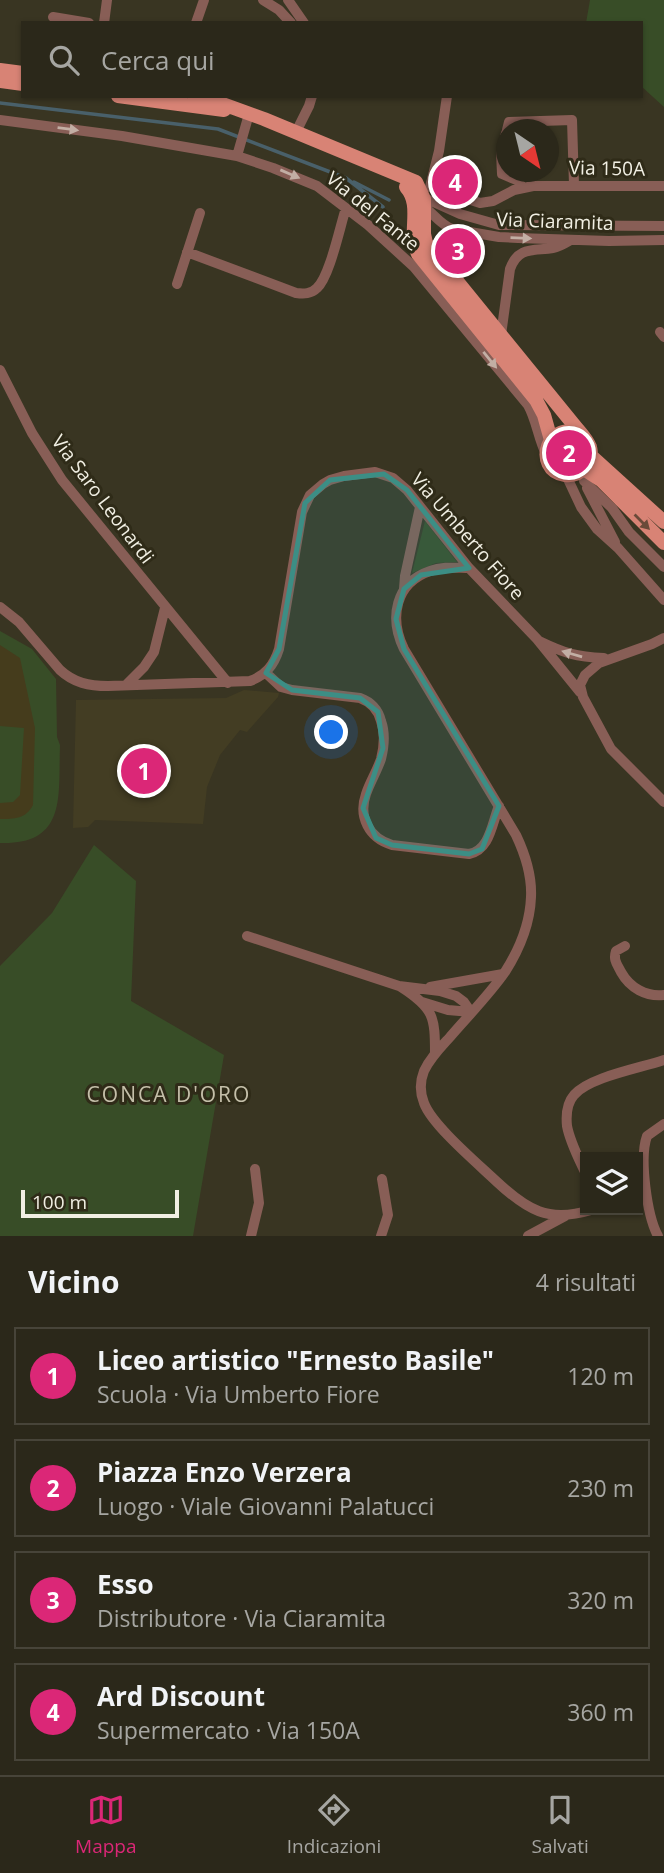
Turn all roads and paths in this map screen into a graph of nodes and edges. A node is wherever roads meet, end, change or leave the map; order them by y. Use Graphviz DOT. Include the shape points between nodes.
graph roads {
  1 [pos="107,0"];
  2 [pos="204,0"];
  3 [pos="263,0"];
  4 [pos="288,0"];
  5 [pos="53,17"];
  6 [pos="77,21"];
  7 [pos="104,21"];
  8 [pos="197,21"];
  9 [pos="289,21"];
  10 [pos="303,21"];
  11 [pos="0,70"];
  12 [pos="21,73"];
  13 [pos="0,81"];
  14 [pos="21,84"];
  15 [pos="132,98"];
  16 [pos="204,98"];
  17 [pos="311,98"];
  18 [pos="447,98"];
  19 [pos="244,116"];
  20 [pos="0,120"];
  21 [pos="559,120"];
  22 [pos="296,132"];
  23 [pos="238,153"];
  24 [pos="519,182"];
  25 [pos="574,185"];
  26 [pos="664,186"];
  27 [pos="521,188"];
  28 [pos="422,195"];
  29 [pos="346,208"];
  30 [pos="200,213"];
  31 [pos="664,226"];
  32 [pos="446,227"];
  33 [pos="572,240"];
  34 [pos="664,240"];
  35 [pos="426,243"];
  36 [pos="396,250"];
  37 [pos="187,252"];
  38 [pos="428,267"];
  39 [pos="177,284"];
  40 [pos="501,335"];
  41 [pos="0,370"];
  42 [pos="584,437"];
  43 [pos="551,440"];
  44 [pos="590,455"];
  45 [pos="547,456"];
  46 [pos="577,477"];
  47 [pos="420,507"];
  48 [pos="598,509"];
  49 [pos="615,515"];
  50 [pos="664,522"];
  51 [pos="664,543"];
  52 [pos="618,548"];
  53 [pos="664,567"];
  54 [pos="469,568"];
  55 [pos="404,589"];
  56 [pos="664,600"];
  57 [pos="0,607"];
  58 [pos="165,608"];
  59 [pos="664,638"];
  60 [pos="537,639"];
  61 [pos="610,658"];
  62 [pos="265,673"];
  63 [pos="228,683"];
  64 [pos="126,685"];
  65 [pos="580,692"];
  66 [pos="664,802"];
  67 [pos="499,806"];
  68 [pos="247,936"];
  69 [pos="625,946"];
  70 [pos="503,974"];
  71 [pos="399,986"];
  72 [pos="423,988"];
  73 [pos="664,995"];
  74 [pos="422,1002"];
  75 [pos="471,1012"];
  76 [pos="435,1054"];
  77 [pos="664,1060"];
  78 [pos="664,1124"];
  79 [pos="580,1161"];
  80 [pos="256,1169"];
  81 [pos="382,1179"];
  82 [pos="643,1193"];
  83 [pos="580,1213"];
  84 [pos="565,1216"];
  85 [pos="251,1236"];
  86 [pos="381,1236"];
  87 [pos="528,1236"];
  88 [pos="658,1236"];
  1 -- 7 [label="street"];
  2 -- 8 [label="street"];
  3 -- 9 [label="street"];
  4 -- 10 [label="street"];
  5 -- 6 [label="street"];
  11 -- 12 [label="main road"];
  13 -- 14 [label="main road"];
  15 -- 19 [label="main road"];
  16 -- 19 [label="main road"];
  17 -- 22 [label="street"];
  18 -- 28 [label="street" via="439,151"];
  19 -- 22 [label="main road"];
  19 -- 23 [label="street"];
  20 -- 23 [label="street, Via del Fante, one-way"];
  21 -- 25 [label="street" via="572,120"];
  22 -- 28 [label="main road" via="393,173 410,191"];
  23 -- 29 [label="street, Via del Fante, one-way" via="317,186"];
  24 -- 27 [label="street"];
  25 -- 26 [label="street, Via 150A"];
  25 -- 27 [label="street, Via 150A"];
  27 -- 28 [label="street, Via 150A" via="486,203"];
  28 -- 31 [label="street, Via Ciaramita" via="447,209 509,226"];
  28 -- 32 [label="street"];
  28 -- 35 [label="main road"];
  28 -- 38 [label="main road" via="413,241"];
  29 -- 36 [label="street, Via del Fante"];
  29 -- 37 [label="street" via="324,278 307,293 296,293"];
  30 -- 37 [label="street"];
  32 -- 33 [label="street, Via Ciaramita, one-way" via="499,237"];
  32 -- 35 [label="street" via="431,232"];
  33 -- 34 [label="street, Via Ciaramita"];
  33 -- 40 [label="street" via="556,248 531,250 512,262"];
  35 -- 40 [label="main road"];
  36 -- 38 [label="street"];
  36 -- 45 [label="street, Via del Fante, one-way" via="528,405"];
  37 -- 39 [label="street"];
  38 -- 43 [label="main road" via="536,400"];
  40 -- 42 [label="main road"];
  41 -- 58 [label="street, Via Saro Leonardi" via="62,480"];
  42 -- 43 [label="main road" via="570,431"];
  42 -- 44 [label="main road"];
  43 -- 45 [label="main road"];
  44 -- 46 [label="main road"];
  44 -- 50 [label="main road"];
  45 -- 46 [label="main road" via="551,466"];
  46 -- 48 [label="street" via="586,504"];
  46 -- 49 [label="street"];
  46 -- 51 [label="main road, one-way" via="601,480"];
  46 -- 52 [label="street" via="576,498 590,521"];
  47 -- 54 [label="street, Via Umberto Fiore"];
  47 -- 55 [label="street"];
  47 -- 62 [label="street, Via Umberto Fiore" via="400,483 375,472 344,476 310,495 302,512 279,649"];
  48 -- 49 [label="street"];
  48 -- 52 [label="street"];
  49 -- 53 [label="street"];
  52 -- 56 [label="street"];
  54 -- 55 [label="street" via="439,568"];
  54 -- 60 [label="street, Via Umberto Fiore"];
  55 -- 67 [label="street" via="396,609 399,639"];
  57 -- 64 [label="street" via="67,677 96,686"];
  58 -- 63 [label="street, Via Saro Leonardi"];
  58 -- 64 [label="street" via="153,652"];
  59 -- 61 [label="street"];
  61 -- 60 [label="street, Via Umberto Fiore, one-way" via="582,657"];
  60 -- 65 [label="street, Via Umberto Fiore"];
  61 -- 65 [label="street" via="588,670"];
  62 -- 63 [label="street" via="250,681"];
  62 -- 67 [label="street" via="292,690 368,700 378,712 383,748 366,792 363,816 370,831 384,843 476,853 487,842"];
  63 -- 64 [label="street"];
  65 -- 66 [label="street, Via Umberto Fiore" via="611,749"];
  67 -- 70 [label="street" via="520,844 531,889 521,940"];
  68 -- 71 [label="street"];
  69 -- 73 [label="street" via="614,956 625,980 637,990"];
  70 -- 72 [label="street"];
  70 -- 75 [label="street"];
  71 -- 72 [label="street"];
  71 -- 74 [label="street"];
  72 -- 75 [label="street" via="456,996"];
  74 -- 75 [label="street"];
  74 -- 76 [label="street" via="433,1020"];
  75 -- 76 [label="street"];
  76 -- 84 [label="street" via="421,1088 424,1104 435,1120 518,1201 543,1213"];
  77 -- 79 [label="street" via="590,1083 573,1096 567,1126"];
  78 -- 82 [label="street" via="645,1140"];
  80 -- 85 [label="street" via="259,1203"];
  81 -- 86 [label="street" via="388,1214"];
  82 -- 88 [label="street"];
  83 -- 84 [label="street"];
  84 -- 87 [label="street"];
}
